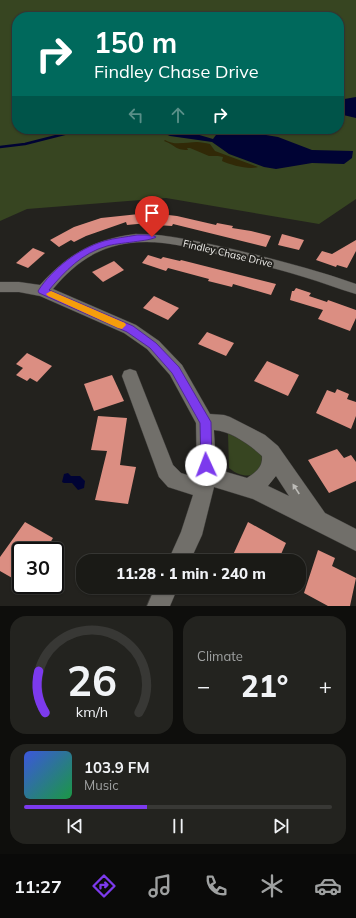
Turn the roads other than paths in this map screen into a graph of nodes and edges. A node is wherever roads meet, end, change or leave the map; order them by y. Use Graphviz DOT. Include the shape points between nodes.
graph roads {
  1 [pos="0,287"];
  2 [pos="356,289"];
  3 [pos="43,291"];
  4 [pos="130,376"];
  5 [pos="205,422"];
  6 [pos="270,452"];
  7 [pos="205,483"];
  8 [pos="248,488"];
  9 [pos="318,521"];
  10 [pos="356,540"];
  11 [pos="182,554"];
  12 [pos="164,594"];
  13 [pos="158,606"];
  1 -- 3 [label="street"];
  2 -- 3 [label="street, Findley Chase Drive" via="285,266 152,237 106,244 88,251 61,269"];
  3 -- 5 [label="street" via="130,329 153,345 176,370"];
  4 -- 7 [label="street" via="166,471 176,480"];
  5 -- 6 [label="street" via="224,423 258,441"];
  5 -- 7 [label="street"];
  6 -- 8 [label="street" via="272,463 266,475"];
  9 -- 6 [label="street, one-way"];
  7 -- 8 [label="street"];
  7 -- 11 [label="street" via="191,534"];
  8 -- 9 [label="street"];
  9 -- 10 [label="street"];
  12 -- 13 [label="street"];
}
